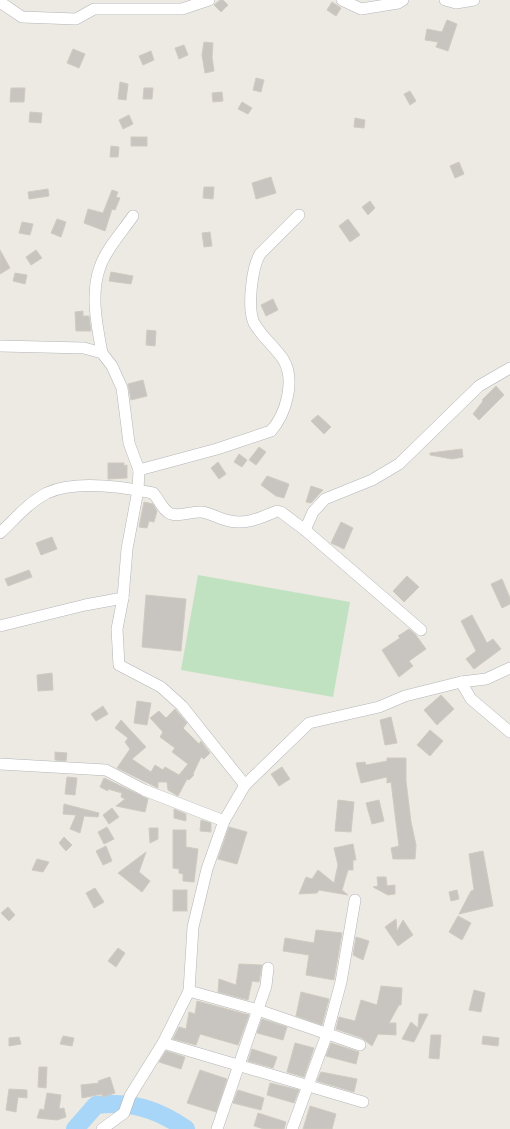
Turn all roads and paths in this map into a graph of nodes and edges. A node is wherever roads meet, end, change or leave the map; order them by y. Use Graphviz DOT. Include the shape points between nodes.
graph roads {
  1 [pos="209,0"];
  2 [pos="342,0"];
  3 [pos="403,0"];
  4 [pos="446,0"];
  5 [pos="474,0"];
  6 [pos="0,2"];
  7 [pos="133,216"];
  8 [pos="299,216"];
  9 [pos="0,346"];
  10 [pos="102,353"];
  11 [pos="510,368"];
  12 [pos="140,470"];
  13 [pos="138,490"];
  14 [pos="305,530"];
  15 [pos="0,533"];
  16 [pos="123,598"];
  17 [pos="0,626"];
  18 [pos="421,630"];
  19 [pos="510,668"];
  20 [pos="461,682"];
  21 [pos="510,732"];
  22 [pos="0,764"];
  23 [pos="245,785"];
  24 [pos="224,821"];
  25 [pos="355,900"];
  26 [pos="268,968"];
  27 [pos="189,991"];
  28 [pos="258,1010"];
  29 [pos="327,1034"];
  30 [pos="163,1043"];
  31 [pos="360,1045"];
  32 [pos="240,1065"];
  33 [pos="309,1087"];
  34 [pos="363,1102"];
  35 [pos="102,1129"];
  36 [pos="217,1129"];
  37 [pos="292,1129"];
  1 -- 6 [label="street" via="182,10 94,9 76,19 22,17"];
  2 -- 3 [label="street" via="361,9"];
  4 -- 5 [label="street" via="456,3"];
  7 -- 10 [label="street" via="104,257 97,279 97,326"];
  8 -- 12 [label="street" via="258,257 251,302 253,321 283,360 288,375 289,384 282,415 276,426 271,431 217,449"];
  9 -- 10 [label="street" via="84,348"];
  10 -- 12 [label="street" via="112,366 122,388 128,443"];
  11 -- 14 [label="street" via="479,386 399,464 372,480 325,499 312,512"];
  12 -- 13 [label="street"];
  13 -- 14 [label="street" via="153,493 170,514 202,512 227,521 243,522 277,511"];
  13 -- 15 [label="street" via="109,486 58,489 34,502"];
  13 -- 16 [label="street" via="127,549"];
  14 -- 18 [label="street"];
  16 -- 17 [label="street"];
  16 -- 23 [label="street" via="117,629 119,665 161,687 182,706"];
  19 -- 20 [label="street" via="486,678"];
  20 -- 21 [label="street" via="471,698"];
  20 -- 23 [label="street" via="405,696 379,707 309,722"];
  22 -- 24 [label="street" via="106,770 144,790"];
  23 -- 24 [label="street"];
  24 -- 27 [label="street" via="207,869 193,928"];
  25 -- 29 [label="street" via="340,982"];
  26 -- 28 [label="street" via="266,986"];
  27 -- 28 [label="street"];
  27 -- 30 [label="street"];
  28 -- 29 [label="street"];
  28 -- 32 [label="street"];
  29 -- 31 [label="street"];
  29 -- 33 [label="street"];
  30 -- 32 [label="street"];
  30 -- 35 [label="street" via="130,1096 124,1113"];
  32 -- 33 [label="street"];
  32 -- 36 [label="street"];
  33 -- 34 [label="street"];
  33 -- 37 [label="street"];
}
